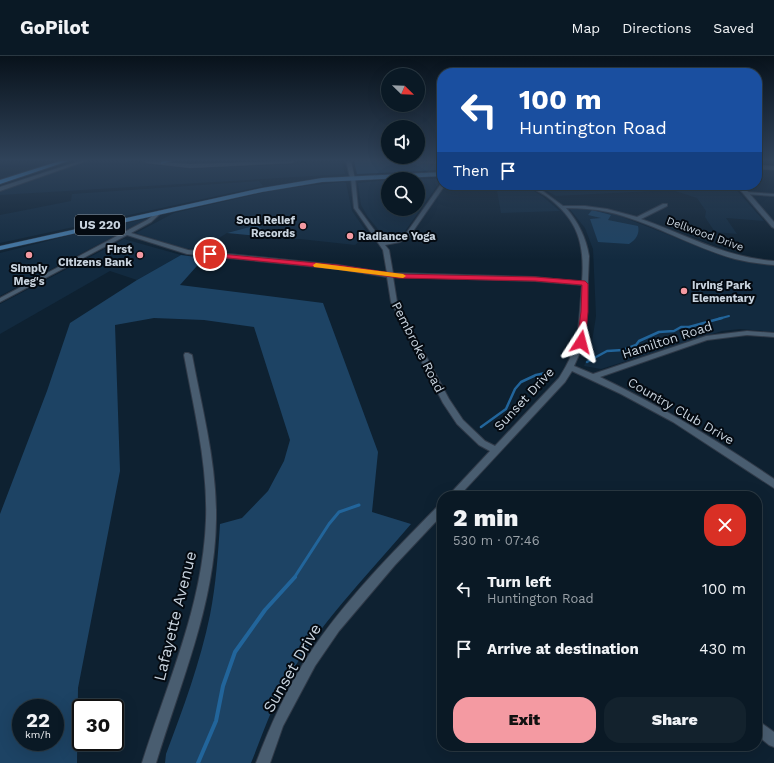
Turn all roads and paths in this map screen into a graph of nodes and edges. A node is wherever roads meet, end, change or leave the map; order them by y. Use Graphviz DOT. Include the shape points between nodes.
graph roads {
  1 [pos="243,194"];
  2 [pos="355,194"];
  3 [pos="437,194"];
  4 [pos="546,194"];
  5 [pos="746,194"];
  6 [pos="774,195"];
  7 [pos="665,205"];
  8 [pos="561,207"];
  9 [pos="159,212"];
  10 [pos="637,219"];
  11 [pos="774,226"];
  12 [pos="127,233"];
  13 [pos="383,244"];
  14 [pos="0,248"];
  15 [pos="774,263"];
  16 [pos="391,275"];
  17 [pos="585,284"];
  18 [pos="0,300"];
  19 [pos="774,335"];
  20 [pos="188,354"];
  21 [pos="570,367"];
  22 [pos="593,376"];
  23 [pos="495,450"];
  24 [pos="774,484"];
  25 [pos="458,491"];
  26 [pos="437,513"];
  27 [pos="762,731"];
  28 [pos="774,740"];
  29 [pos="149,763"];
  30 [pos="263,763"];
  1 -- 9 [label="main road, US 220"];
  2 -- 13 [label="street, Pembroke Road" via="356,208"];
  3 -- 13 [label="street" via="407,236"];
  4 -- 8 [label="street, Sunset Drive"];
  5 -- 6 [label="street"];
  5 -- 11 [label="street"];
  7 -- 10 [label="street"];
  8 -- 10 [label="street, Dellwood Drive" via="601,208"];
  8 -- 17 [label="street, Sunset Drive" via="576,224 585,245"];
  9 -- 12 [label="street" via="155,218"];
  9 -- 14 [label="main road, US 220"];
  10 -- 15 [label="street, Dellwood Drive" via="735,257"];
  12 -- 16 [label="street" via="187,252 338,267"];
  12 -- 18 [label="street"];
  13 -- 16 [label="street, Pembroke Road"];
  16 -- 17 [label="street" via="535,279"];
  16 -- 23 [label="street, Pembroke Road" via="394,302 446,401 460,422 482,443"];
  17 -- 21 [label="street, Sunset Drive" via="583,332"];
  19 -- 22 [label="street, Hamilton Road" via="748,333 706,338"];
  20 -- 29 [label="street, Lafayette Avenue" via="208,468 211,504 208,552 188,645"];
  21 -- 22 [label="street, Country Club Drive"];
  21 -- 23 [label="street, Sunset Drive" via="562,380"];
  22 -- 24 [label="street, Country Club Drive" via="703,436"];
  23 -- 25 [label="street, Sunset Drive"];
  26 -- 30 [label="street, Sunset Drive" via="391,561 335,627 311,662 278,723"];
  27 -- 28 [label="street"];
}
